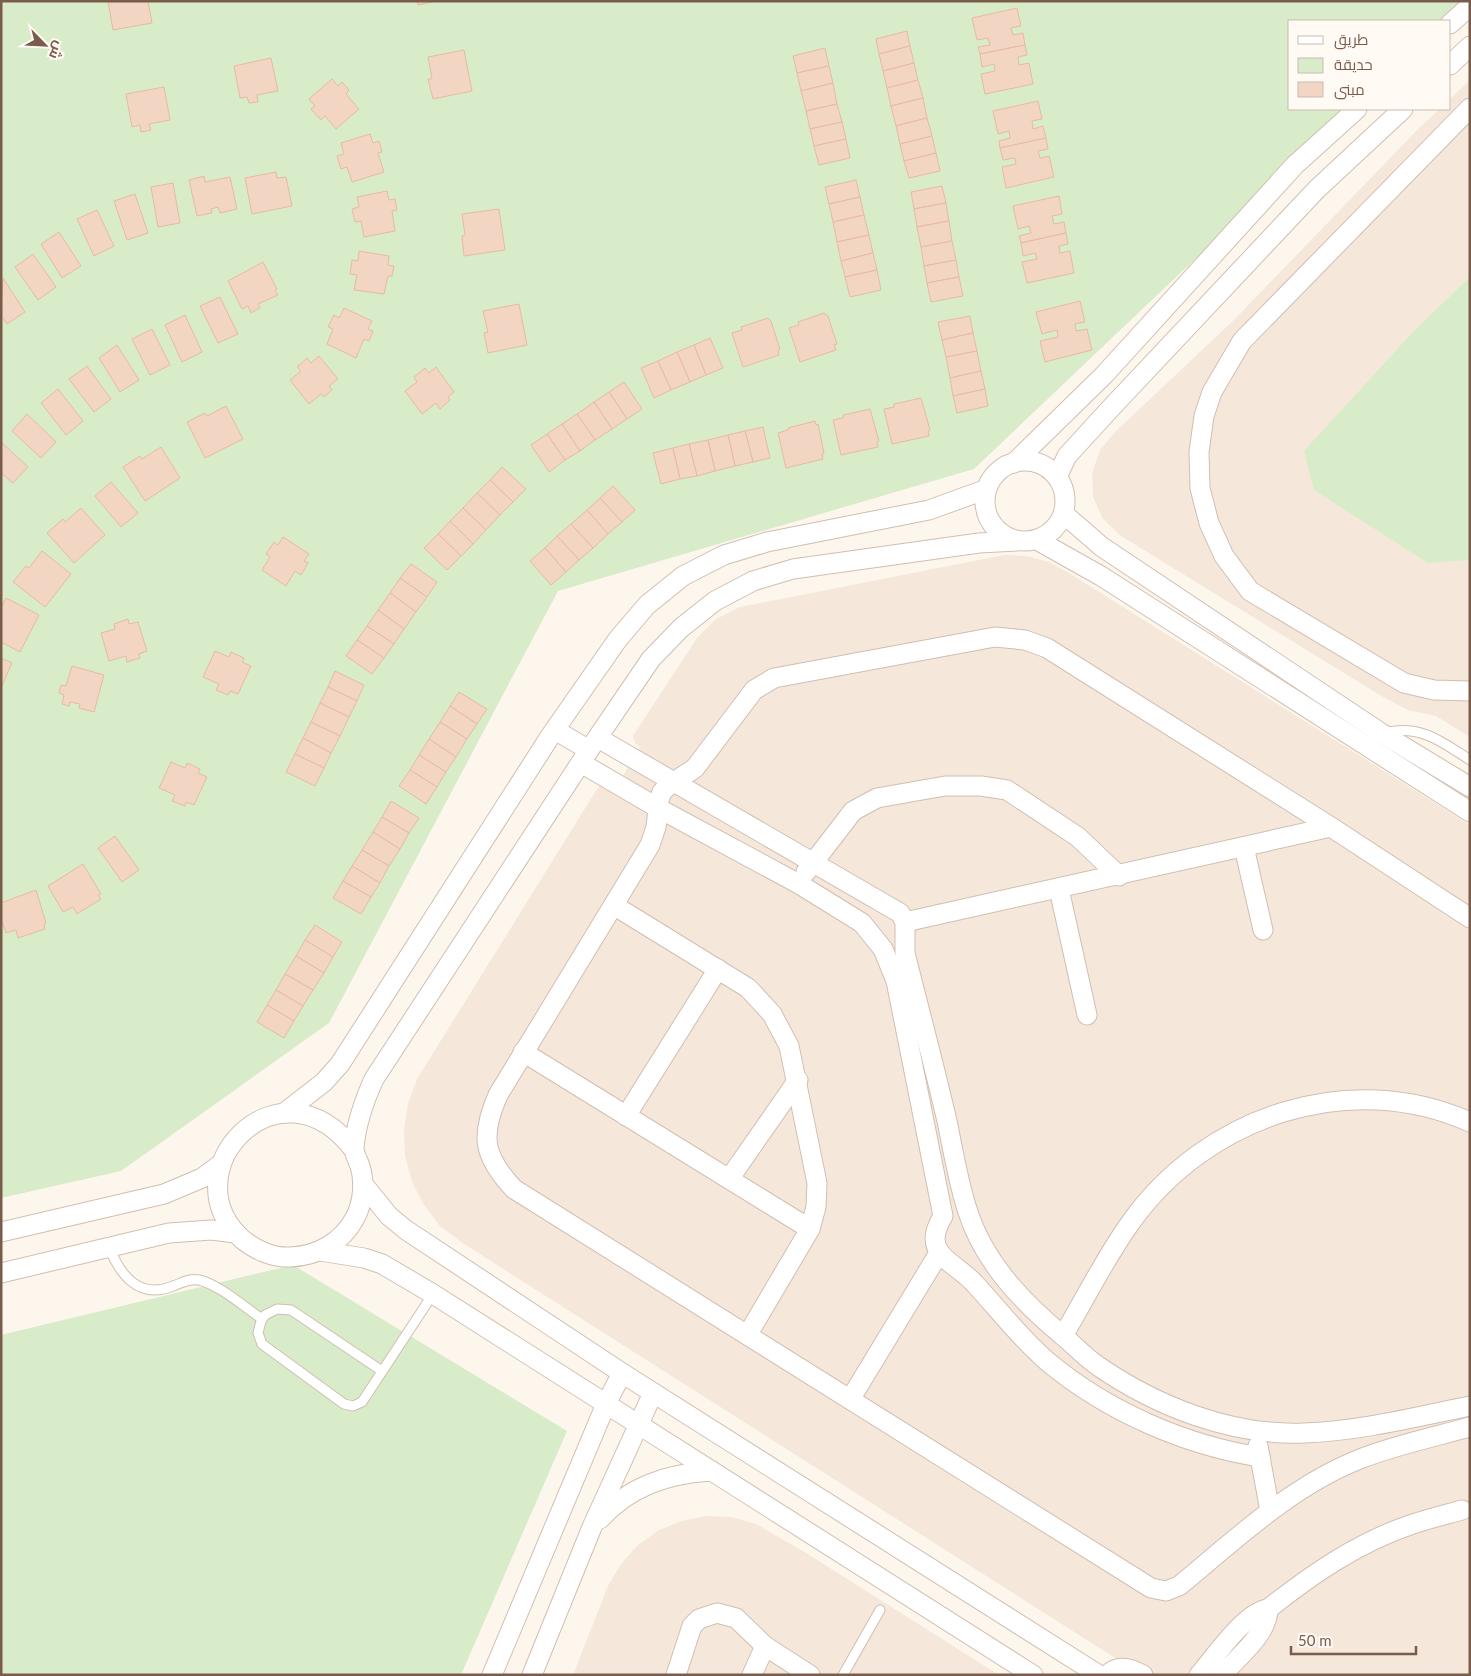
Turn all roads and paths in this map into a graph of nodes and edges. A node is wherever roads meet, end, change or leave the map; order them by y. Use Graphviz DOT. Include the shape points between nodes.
graph roads {
  1 [pos="1470,6"];
  2 [pos="1451,23"];
  3 [pos="1470,46"];
  4 [pos="1451,64"];
  5 [pos="1470,108"];
  6 [pos="1356,110"];
  7 [pos="1402,110"];
  8 [pos="1014,463"];
  9 [pos="1058,477"];
  10 [pos="987,489"];
  11 [pos="1064,514"];
  12 [pos="1037,540"];
  13 [pos="1018,542"];
  14 [pos="1470,691"];
  15 [pos="555,730"];
  16 [pos="1381,733"];
  17 [pos="590,750"];
  18 [pos="1470,760"];
  19 [pos="675,781"];
  20 [pos="1470,787"];
  21 [pos="658,808"];
  22 [pos="1470,812"];
  23 [pos="1331,827"];
  24 [pos="1244,847"];
  25 [pos="812,863"];
  26 [pos="1119,876"];
  27 [pos="799,884"];
  28 [pos="1058,889"];
  29 [pos="874,900"];
  30 [pos="615,906"];
  31 [pos="1470,918"];
  32 [pos="905,922"];
  33 [pos="862,923"];
  34 [pos="1263,930"];
  35 [pos="718,969"];
  36 [pos="1088,1014"];
  37 [pos="523,1052"];
  38 [pos="798,1080"];
  39 [pos="284,1113"];
  40 [pos="626,1116"];
  41 [pos="1470,1122"];
  42 [pos="354,1150"];
  43 [pos="221,1164"];
  44 [pos="729,1179"];
  45 [pos="363,1184"];
  46 [pos="967,1210"];
  47 [pos="943,1216"];
  48 [pos="810,1229"];
  49 [pos="1,1232"];
  50 [pos="236,1233"];
  51 [pos="109,1247"];
  52 [pos="320,1251"];
  53 [pos="939,1253"];
  54 [pos="1,1273"];
  55 [pos="432,1294"];
  56 [pos="262,1319"];
  57 [pos="748,1334"];
  58 [pos="1064,1336"];
  59 [pos="382,1371"];
  60 [pos="622,1373"];
  61 [pos="653,1393"];
  62 [pos="851,1398"];
  63 [pos="606,1404"];
  64 [pos="1470,1406"];
  65 [pos="638,1425"];
  66 [pos="1470,1426"];
  67 [pos="1254,1430"];
  68 [pos="1260,1457"];
  69 [pos="711,1472"];
  70 [pos="1462,1510"];
  71 [pos="1270,1511"];
  72 [pos="592,1527"];
  73 [pos="880,1610"];
  74 [pos="1268,1610"];
  75 [pos="765,1646"];
  76 [pos="492,1675"];
  77 [pos="532,1675"];
  78 [pos="676,1675"];
  79 [pos="752,1675"];
  80 [pos="810,1675"];
  81 [pos="843,1675"];
  82 [pos="1033,1675"];
  83 [pos="1100,1675"];
  84 [pos="1107,1675"];
  85 [pos="1143,1675"];
  86 [pos="1199,1675"];
  87 [pos="1222,1675"];
  1 -- 2 [label="street"];
  3 -- 4 [label="street"];
  5 -- 14 [label="street" via="1242,341 1212,392 1204,416 1199,452 1200,488 1209,523 1224,556 1250,591 1404,684 1434,690"];
  6 -- 8 [label="street" via="1295,165 1104,375"];
  7 -- 9 [label="street" via="1317,189 1103,417 1067,456"];
  8 -- 9 [label="street" via="1033,462"];
  8 -- 10 [label="street" via="997,473"];
  9 -- 11 [label="street" via="1065,494"];
  10 -- 13 [label="street" via="985,509 988,518 1000,533"];
  10 -- 15 [label="street" via="929,510 767,542 724,555 683,576 647,605 618,639"];
  11 -- 12 [label="street" via="1054,530"];
  11 -- 16 [label="street" via="1102,547"];
  12 -- 13 [label="street"];
  12 -- 22 [label="street" via="1093,571"];
  13 -- 17 [label="street" via="979,543 836,562 793,569 753,581 715,601 651,658"];
  15 -- 17 [label="street"];
  15 -- 39 [label="street" via="340,1064 324,1082"];
  16 -- 18 [label="lane" via="1399,729 1424,734"];
  16 -- 20 [label="street"];
  17 -- 19 [label="street"];
  17 -- 21 [label="street"];
  17 -- 42 [label="street" via="374,1079 363,1107"];
  19 -- 21 [label="street" via="662,792"];
  19 -- 23 [label="street" via="695,768 754,690 774,678 995,637 1025,640 1047,648"];
  19 -- 25 [label="street"];
  21 -- 27 [label="street"];
  21 -- 30 [label="street" via="650,845"];
  23 -- 24 [label="street"];
  23 -- 31 [label="street"];
  24 -- 26 [label="street"];
  24 -- 34 [label="street"];
  25 -- 26 [label="street" via="853,811 877,798 945,786 981,786 1007,790 1078,837"];
  25 -- 27 [label="street"];
  25 -- 29 [label="street"];
  26 -- 28 [label="street"];
  27 -- 33 [label="street"];
  28 -- 32 [label="street"];
  28 -- 36 [label="street"];
  29 -- 32 [label="street" via="894,908"];
  29 -- 33 [label="street"];
  30 -- 35 [label="street"];
  30 -- 37 [label="street"];
  32 -- 46 [label="street" via="905,953"];
  33 -- 47 [label="street" via="883,949 896,981"];
  35 -- 38 [label="street" via="748,988 772,1014 789,1046"];
  35 -- 40 [label="street"];
  37 -- 40 [label="street"];
  37 -- 57 [label="street" via="488,1119 487,1145 496,1169 514,1189"];
  38 -- 44 [label="street"];
  38 -- 48 [label="street" via="817,1183"];
  39 -- 42 [label="street" via="305,1114 324,1121"];
  39 -- 43 [label="street" via="263,1118 245,1129"];
  40 -- 44 [label="street"];
  41 -- 58 [label="street" via="1424,1106 1362,1098 1293,1108 1246,1125 1203,1150 1164,1184 1131,1222"];
  42 -- 45 [label="street"];
  43 -- 49 [label="street" via="202,1178 164,1194"];
  43 -- 50 [label="street" via="220,1200"];
  44 -- 48 [label="street"];
  45 -- 52 [label="street" via="356,1217 334,1243"];
  45 -- 60 [label="street" via="383,1210 406,1230"];
  46 -- 47 [label="street"];
  46 -- 58 [label="street" via="989,1258 1020,1297"];
  47 -- 53 [label="street" via="935,1234"];
  48 -- 57 [label="street"];
  50 -- 51 [label="street" via="190,1230"];
  50 -- 52 [label="street" via="266,1254 284,1258"];
  51 -- 54 [label="street"];
  51 -- 56 [label="lane" via="117,1267 137,1285 155,1290 187,1280 201,1281"];
  52 -- 55 [label="street" via="382,1264"];
  53 -- 62 [label="street"];
  53 -- 68 [label="street" via="946,1262 972,1280 1048,1362 1098,1397 1182,1437 1222,1451"];
  55 -- 59 [label="lane"];
  55 -- 63 [label="street"];
  56 -- 59 [label="lane" via="270,1311 290,1310"];
  56 -- 59 [label="lane" via="258,1333 266,1349 348,1406 362,1402"];
  57 -- 62 [label="street"];
  58 -- 67 [label="street" via="1095,1364 1131,1387 1211,1421"];
  60 -- 61 [label="street"];
  60 -- 63 [label="street"];
  61 -- 65 [label="street"];
  61 -- 83 [label="street"];
  62 -- 71 [label="street" via="1151,1588 1166,1591 1179,1586"];
  63 -- 65 [label="street"];
  63 -- 76 [label="street"];
  64 -- 67 [label="street" via="1348,1430 1301,1433"];
  65 -- 69 [label="street"];
  65 -- 72 [label="street"];
  66 -- 71 [label="street" via="1360,1459 1314,1482"];
  67 -- 68 [label="street"];
  68 -- 71 [label="street"];
  69 -- 72 [label="street" via="684,1473 633,1491"];
  69 -- 82 [label="street"];
  70 -- 74 [label="street" via="1409,1525 1358,1547 1311,1576"];
  72 -- 77 [label="street"];
  73 -- 81 [label="lane"];
  74 -- 86 [label="street" via="1259,1610 1249,1618"];
  74 -- 87 [label="street" via="1268,1619 1261,1631"];
  75 -- 78 [label="street" via="736,1618 718,1613 708,1615 692,1626"];
  75 -- 79 [label="street"];
  75 -- 80 [label="street"];
  84 -- 85 [label="street" via="1124,1668"];
}
